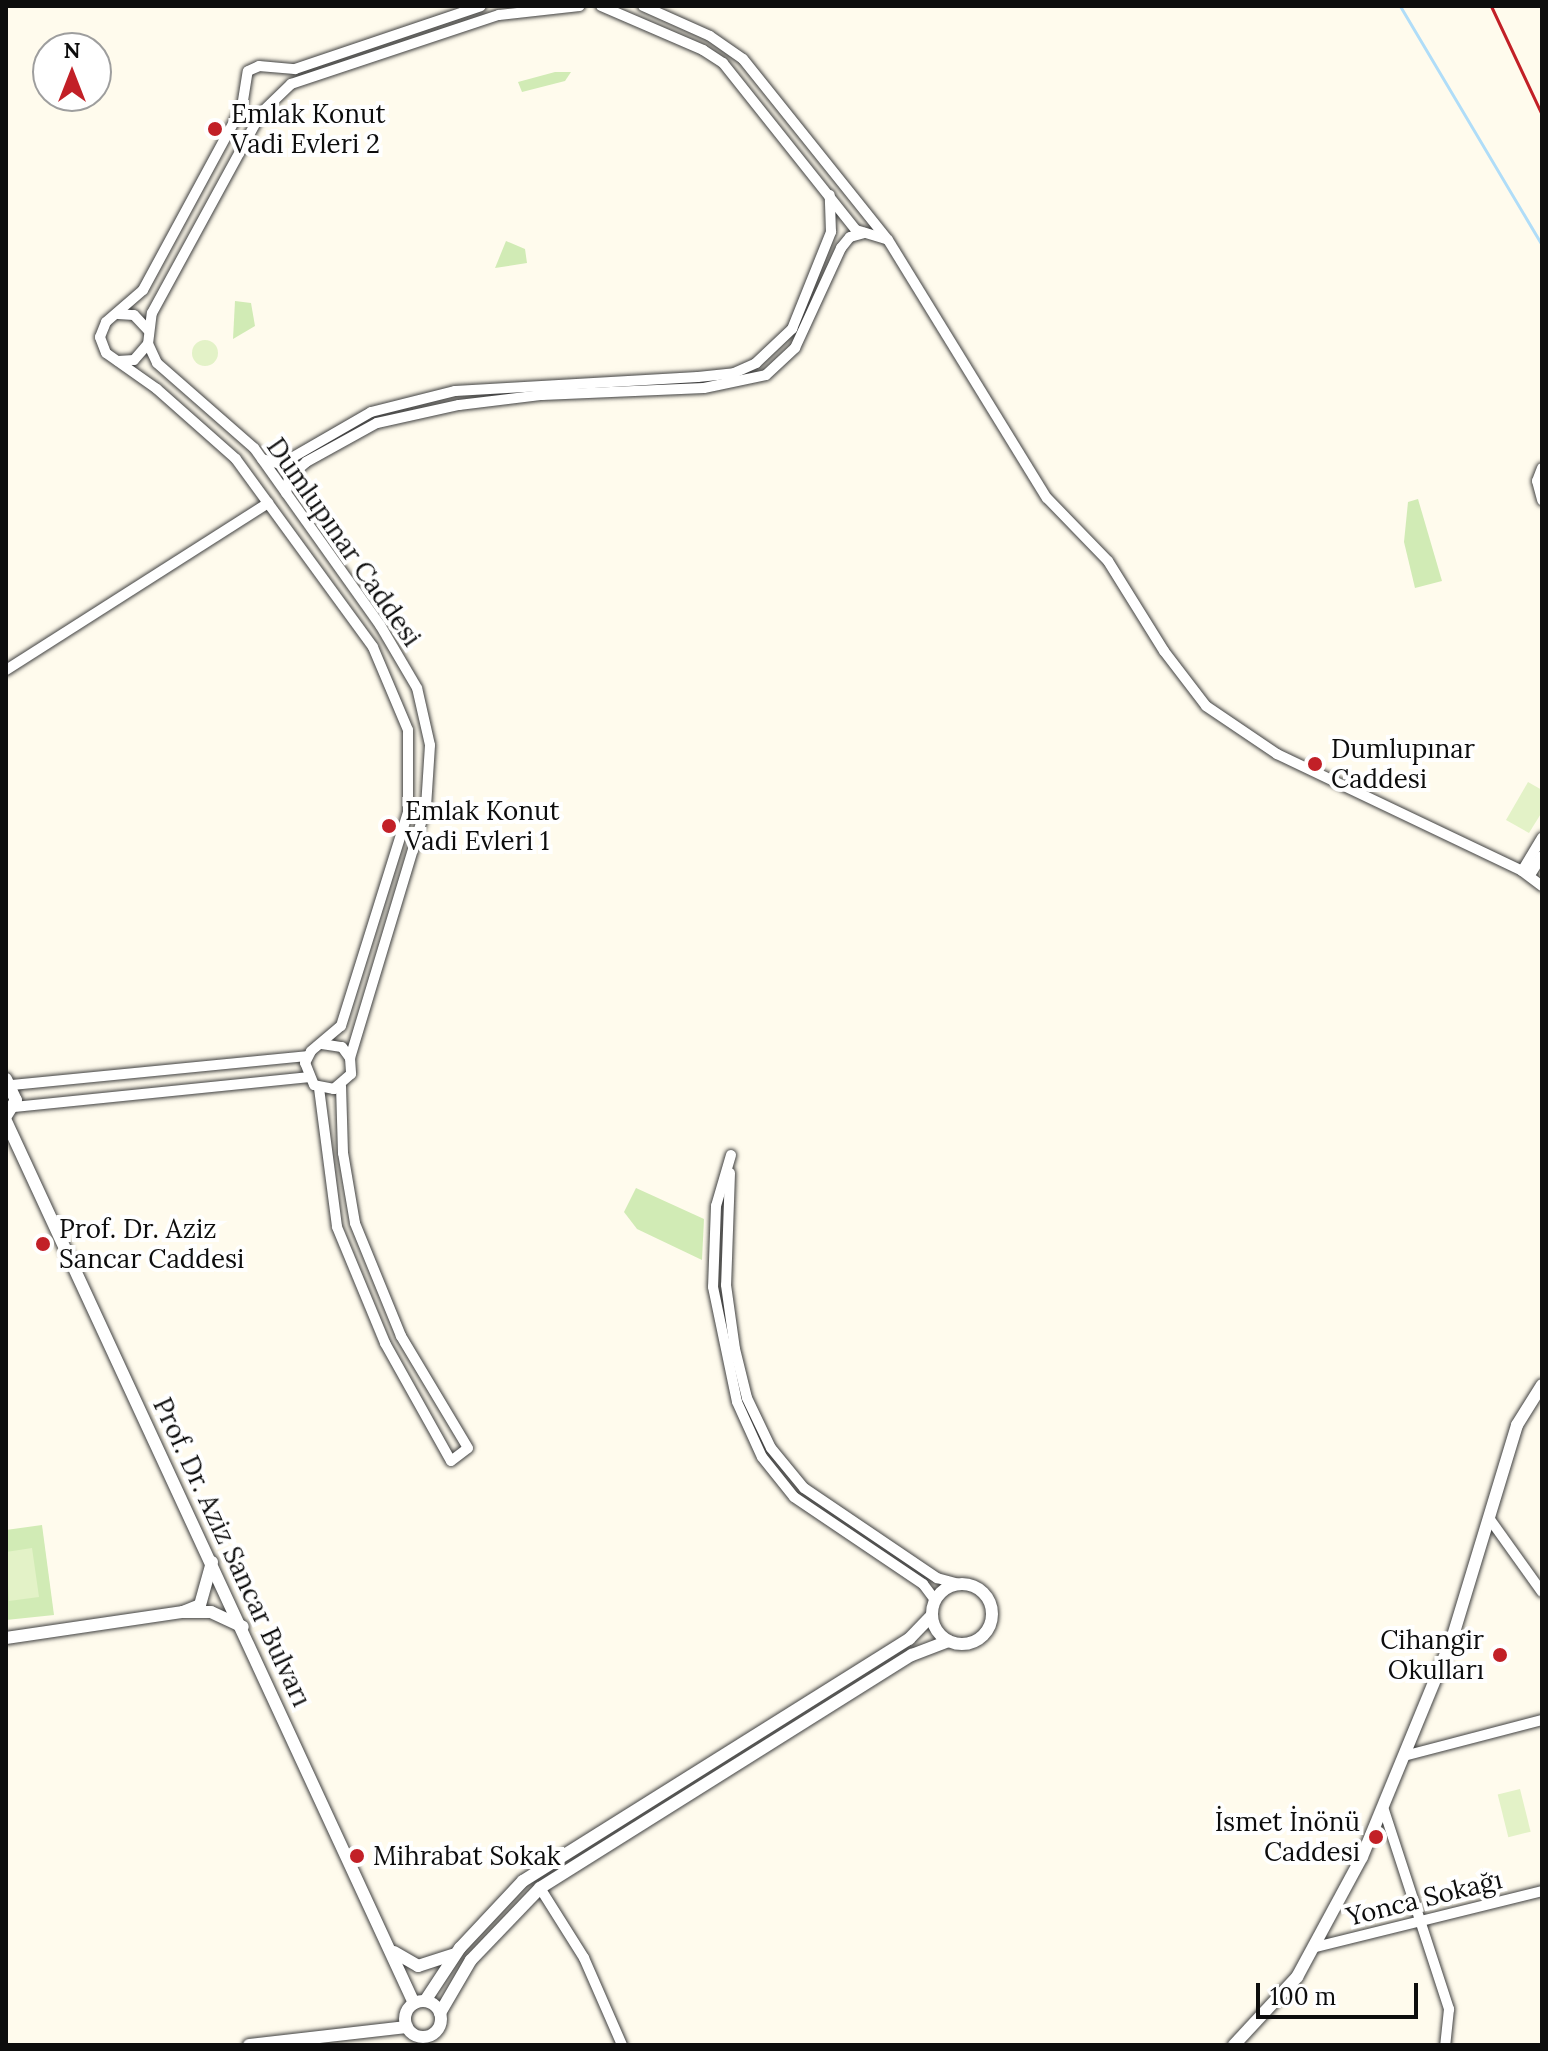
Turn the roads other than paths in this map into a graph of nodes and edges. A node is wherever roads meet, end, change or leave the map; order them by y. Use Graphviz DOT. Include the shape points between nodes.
graph roads {
  1 [pos="481,6"];
  2 [pos="580,6"];
  3 [pos="601,6"];
  4 [pos="643,6"];
  5 [pos="272,68"];
  6 [pos="244,95"];
  7 [pos="275,99"];
  8 [pos="830,195"];
  9 [pos="864,233"];
  10 [pos="888,240"];
  11 [pos="112,316"];
  12 [pos="148,330"];
  13 [pos="148,344"];
  14 [pos="112,358"];
  15 [pos="262,459"];
  16 [pos="1542,468"];
  17 [pos="286,493"];
  18 [pos="1542,500"];
  19 [pos="268,503"];
  20 [pos="6,670"];
  21 [pos="1542,838"];
  22 [pos="1542,856"];
  23 [pos="1526,873"];
  24 [pos="1542,886"];
  25 [pos="322,1044"];
  26 [pos="307,1056"];
  27 [pos="350,1058"];
  28 [pos="307,1077"];
  29 [pos="9,1082"];
  30 [pos="341,1086"];
  31 [pos="319,1088"];
  32 [pos="9,1115"];
  33 [pos="1542,1385"];
  34 [pos="1489,1518"];
  35 [pos="212,1562"];
  36 [pos="960,1584"];
  37 [pos="1542,1592"];
  38 [pos="935,1600"];
  39 [pos="183,1612"];
  40 [pos="931,1616"];
  41 [pos="243,1627"];
  42 [pos="6,1638"];
  43 [pos="948,1641"];
  44 [pos="1542,1720"];
  45 [pos="1404,1756"];
  46 [pos="1383,1807"];
  47 [pos="540,1888"];
  48 [pos="1542,1891"];
  49 [pos="1421,1925"];
  50 [pos="1316,1947"];
  51 [pos="389,1948"];
  52 [pos="460,1948"];
  53 [pos="420,2002"];
  54 [pos="440,2013"];
  55 [pos="407,2027"];
  56 [pos="249,2045"];
  57 [pos="622,2045"];
  58 [pos="1234,2045"];
  59 [pos="1445,2045"];
  1 -- 5 [label="street" via="295,69"];
  2 -- 7 [label="street" via="490,18 291,84"];
  3 -- 8 [label="street" via="723,63"];
  4 -- 10 [label="street" via="710,36 743,59"];
  5 -- 6 [label="street" via="248,71 242,82"];
  5 -- 7 [label="street" via="280,77"];
  6 -- 7 [label="street" via="254,103"];
  6 -- 11 [label="street" via="143,290"];
  7 -- 12 [label="street" via="183,254"];
  8 -- 9 [label="street"];
  8 -- 15 [label="street" via="831,232 792,329 756,363 734,373 698,377 455,391 371,412 281,464"];
  9 -- 10 [label="street"];
  9 -- 17 [label="street" via="850,237 841,248 795,348 766,375 704,388 487,401 377,423 306,462 289,477"];
  10 -- 23 [label="street" via="1047,498 1108,561 1206,706 1277,754"];
  11 -- 12 [label="street" via="134,315"];
  11 -- 14 [label="street" via="100,337"];
  12 -- 13 [label="street"];
  13 -- 14 [label="street" via="134,360"];
  13 -- 15 [label="street, Dumlupınar Caddesi" via="157,363"];
  14 -- 19 [label="street, Dumlupınar Caddesi" via="157,389 236,459"];
  15 -- 17 [label="street, Dumlupınar Caddesi"];
  16 -- 18 [label="street" via="1537,481"];
  17 -- 27 [label="street, Dumlupınar Caddesi" via="380,625 417,688 430,745 426,807"];
  19 -- 20 [label="street"];
  19 -- 25 [label="street, Dumlupınar Caddesi" via="373,647 408,730 408,812 341,1026"];
  21 -- 23 [label="street"];
  22 -- 23 [label="street"];
  23 -- 24 [label="street"];
  25 -- 26 [label="street"];
  25 -- 27 [label="street" via="342,1047"];
  26 -- 28 [label="street"];
  26 -- 29 [label="street"];
  27 -- 30 [label="street" via="351,1074"];
  28 -- 31 [label="street"];
  28 -- 32 [label="street"];
  29 -- 32 [label="street, Prof. Dr. Aziz Sancar Bulvarı"];
  30 -- 31 [label="street"];
  30 -- 31 [label="street" via="343,1153 355,1223 394,1322 468,1448 451,1461 379,1330 337,1227"];
  32 -- 35 [label="street, Prof. Dr. Aziz Sancar Bulvarı"];
  33 -- 34 [label="street" via="1517,1425"];
  34 -- 37 [label="street"];
  34 -- 45 [label="street" via="1452,1639"];
  35 -- 39 [label="street" via="200,1605"];
  35 -- 41 [label="street, Prof. Dr. Aziz Sancar Bulvarı"];
  36 -- 38 [label="street"];
  36 -- 38 [label="street" via="937,1578 804,1488 771,1448 747,1398 726,1285 731,1155 716,1206 713,1287 723,1354 743,1416 762,1457 794,1497 923,1584"];
  36 -- 43 [label="street" via="987,1596 991,1625 977,1641"];
  38 -- 40 [label="street"];
  39 -- 41 [label="street" via="211,1612"];
  39 -- 42 [label="street"];
  40 -- 43 [label="street"];
  40 -- 52 [label="street" via="909,1639 532,1874"];
  41 -- 51 [label="street, Prof. Dr. Aziz Sancar Bulvarı"];
  43 -- 47 [label="street" via="919,1651"];
  44 -- 45 [label="street"];
  45 -- 46 [label="street"];
  46 -- 49 [label="street"];
  46 -- 50 [label="street"];
  47 -- 54 [label="street" via="471,1960"];
  47 -- 57 [label="street" via="584,1958"];
  48 -- 49 [label="street, Yonca Sokağı"];
  49 -- 50 [label="street, Yonca Sokağı"];
  49 -- 59 [label="street" via="1449,2009"];
  50 -- 58 [label="street" via="1276,2004"];
  51 -- 52 [label="street" via="418,1966 440,1963"];
  51 -- 53 [label="street, Prof. Dr. Aziz Sancar Bulvarı"];
  52 -- 53 [label="street"];
  53 -- 54 [label="street"];
  53 -- 55 [label="street" via="406,2011"];
  54 -- 55 [label="street" via="437,2029 427,2036 415,2035"];
  55 -- 56 [label="street"];
}
